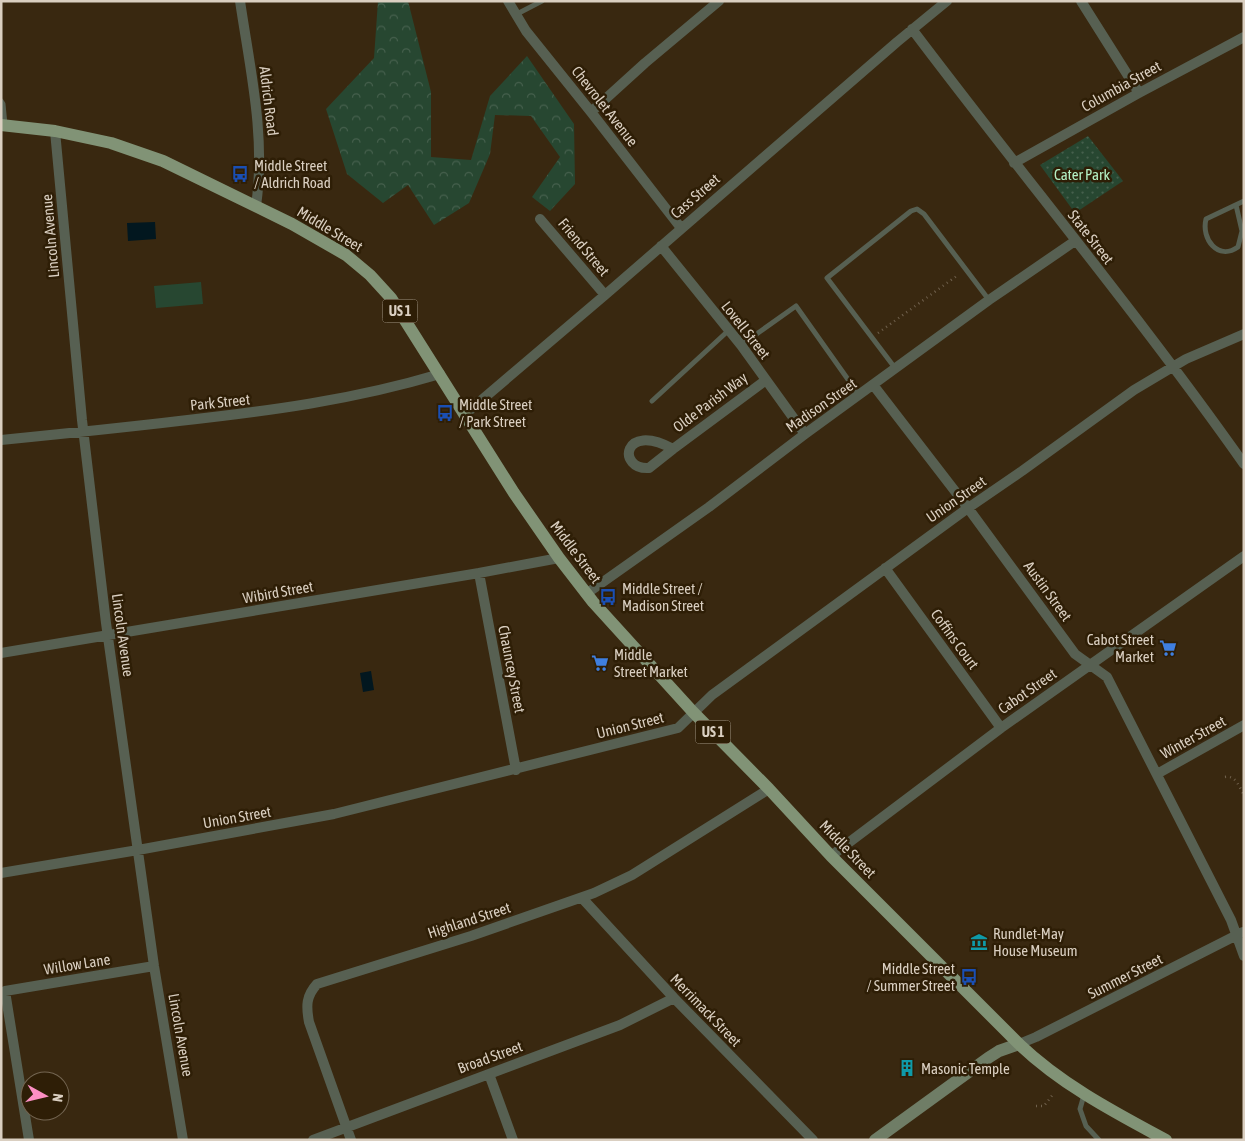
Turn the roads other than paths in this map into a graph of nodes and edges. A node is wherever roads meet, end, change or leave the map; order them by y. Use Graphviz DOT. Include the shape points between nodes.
graph roads {
  1 [pos="240,1"];
  2 [pos="508,1"];
  3 [pos="542,1"];
  4 [pos="719,1"];
  5 [pos="946,1"];
  6 [pos="1081,1"];
  7 [pos="934,5"];
  8 [pos="515,14"];
  9 [pos="912,29"];
  10 [pos="1244,37"];
  11 [pos="1139,93"];
  12 [pos="1,101"];
  13 [pos="591,112"];
  14 [pos="3,125"];
  15 [pos="55,131"];
  16 [pos="1014,163"];
  17 [pos="1244,201"];
  18 [pos="1236,205"];
  19 [pos="256,206"];
  20 [pos="540,219"];
  21 [pos="681,228"];
  22 [pos="1075,241"];
  23 [pos="661,246"];
  24 [pos="605,295"];
  25 [pos="989,300"];
  26 [pos="728,330"];
  27 [pos="1244,334"];
  28 [pos="740,346"];
  29 [pos="1173,366"];
  30 [pos="896,369"];
  31 [pos="440,374"];
  32 [pos="766,380"];
  33 [pos="874,386"];
  34 [pos="860,396"];
  35 [pos="652,400"];
  36 [pos="464,415"];
  37 [pos="83,432"];
  38 [pos="805,434"];
  39 [pos="1,440"];
  40 [pos="672,450"];
  41 [pos="1244,464"];
  42 [pos="968,508"];
  43 [pos="1244,556"];
  44 [pos="559,558"];
  45 [pos="885,568"];
  46 [pos="479,574"];
  47 [pos="586,594"];
  48 [pos="108,636"];
  49 [pos="1,653"];
  50 [pos="1090,665"];
  51 [pos="693,712"];
  52 [pos="1244,726"];
  53 [pos="1001,728"];
  54 [pos="516,770"];
  55 [pos="1157,774"];
  56 [pos="769,789"];
  57 [pos="138,850"];
  58 [pos="831,856"];
  59 [pos="1,873"];
  60 [pos="582,898"];
  61 [pos="1241,933"];
  62 [pos="1244,956"];
  63 [pos="154,966"];
  64 [pos="674,998"];
  65 [pos="1018,1044"];
  66 [pos="489,1074"];
  67 [pos="1084,1095"];
  68 [pos="346,1126"];
  69 [pos="1159,1138"];
  70 [pos="29,1140"];
  71 [pos="183,1140"];
  72 [pos="313,1140"];
  73 [pos="351,1140"];
  74 [pos="513,1140"];
  75 [pos="813,1140"];
  76 [pos="875,1140"];
  77 [pos="1099,1140"];
  1 -- 19 [label="street, Aldrich Road" via="258,128 260,164"];
  2 -- 8 [label="street, Chevrolet Avenue"];
  3 -- 8 [label="lane"];
  4 -- 13 [label="street"];
  5 -- 7 [label="street, Cass Street"];
  6 -- 11 [label="street"];
  7 -- 9 [label="street, Cass Street"];
  8 -- 13 [label="street, Chevrolet Avenue"];
  9 -- 16 [label="street, State Street"];
  9 -- 21 [label="street, Cass Street"];
  10 -- 11 [label="street, Columbia Street"];
  11 -- 16 [label="street, Columbia Street"];
  12 -- 14 [label="lane"];
  13 -- 21 [label="street, Chevrolet Avenue"];
  14 -- 15 [label="main road, Middle Street / US 1"];
  15 -- 19 [label="main road, Middle Street / US 1" via="135,151"];
  15 -- 37 [label="street, Lincoln Avenue"];
  16 -- 22 [label="street, State Street"];
  17 -- 18 [label="lane"];
  18 -- 18 [label="lane" via="1206,219 1206,236 1217,250 1225,252 1238,247 1242,231"];
  19 -- 31 [label="main road, Middle Street / US 1" via="332,246 370,275 391,298"];
  20 -- 24 [label="street, Friend Street"];
  21 -- 23 [label="street, Cass Street"];
  22 -- 25 [label="street, Madison Street"];
  22 -- 29 [label="street, State Street"];
  23 -- 24 [label="street, Cass Street"];
  23 -- 26 [label="street, Lovell Street"];
  24 -- 36 [label="street, Cass Street"];
  25 -- 30 [label="street, Madison Street"];
  25 -- 30 [label="lane" via="924,214 917,209 911,211 827,278"];
  26 -- 28 [label="street, Lovell Street"];
  26 -- 35 [label="lane"];
  27 -- 29 [label="street, Union Street"];
  28 -- 32 [label="street, Lovell Street"];
  28 -- 34 [label="lane" via="796,306"];
  29 -- 41 [label="street, State Street"];
  29 -- 42 [label="street, Union Street"];
  30 -- 33 [label="street, Madison Street"];
  31 -- 36 [label="main road, Middle Street / US 1"];
  31 -- 37 [label="street, Park Street" via="333,401"];
  32 -- 38 [label="street, Lovell Street"];
  32 -- 40 [label="street, Olde Parish Way"];
  33 -- 34 [label="street, Madison Street"];
  33 -- 42 [label="street, Austin Street"];
  34 -- 38 [label="street, Madison Street"];
  36 -- 44 [label="main road, Middle Street / US 1"];
  37 -- 39 [label="street, Park Street"];
  37 -- 48 [label="street, Lincoln Avenue"];
  38 -- 47 [label="street, Madison Street"];
  42 -- 45 [label="street, Union Street"];
  42 -- 50 [label="street, Austin Street" via="1075,654"];
  43 -- 50 [label="street, Cabot Street"];
  44 -- 46 [label="street, Wibird Street"];
  44 -- 47 [label="main road, Middle Street / US 1"];
  45 -- 51 [label="street, Union Street" via="712,694"];
  45 -- 53 [label="street, Coffins Court"];
  46 -- 48 [label="street, Wibird Street"];
  46 -- 54 [label="street, Chauncey Street"];
  47 -- 51 [label="main road, Middle Street / US 1"];
  48 -- 49 [label="street, Wibird Street"];
  48 -- 57 [label="street, Lincoln Avenue"];
  50 -- 53 [label="street, Cabot Street"];
  50 -- 55 [label="street, Austin Street" via="1107,677"];
  51 -- 54 [label="street, Union Street" via="678,728"];
  51 -- 56 [label="main road, Middle Street / US 1"];
  52 -- 55 [label="street, Winter Street"];
  53 -- 58 [label="street, Cabot Street"];
  54 -- 57 [label="street, Union Street" via="334,814"];
  55 -- 61 [label="street, Austin Street"];
  56 -- 58 [label="main road, Middle Street / US 1"];
  56 -- 60 [label="street, Highland Street" via="632,875"];
  57 -- 59 [label="street, Union Street"];
  57 -- 63 [label="street, Lincoln Avenue"];
  58 -- 65 [label="main road, Middle Street / US 1"];
  60 -- 64 [label="street, Merrimack Street"];
  60 -- 68 [label="street, Highland Street" via="317,984 307,998 308,1022"];
  61 -- 62 [label="street, Austin Street"];
  61 -- 65 [label="street, Summer Street" via="1036,1038"];
  63 -- 70 [label="street, Willow Lane" via="5,990"];
  63 -- 71 [label="street, Lincoln Avenue"];
  64 -- 66 [label="street, Broad Street" via="620,1024"];
  64 -- 75 [label="street, Merrimack Street"];
  65 -- 67 [label="main road, Middle Street / US 1"];
  65 -- 76 [label="main road" via="988,1058"];
  66 -- 68 [label="street, Broad Street"];
  66 -- 74 [label="street"];
  67 -- 69 [label="main road, Middle Street / US 1"];
  67 -- 77 [label="lane" via="1080,1109 1086,1126"];
  68 -- 72 [label="street, Broad Street"];
  68 -- 73 [label="street, Highland Street"];
}
